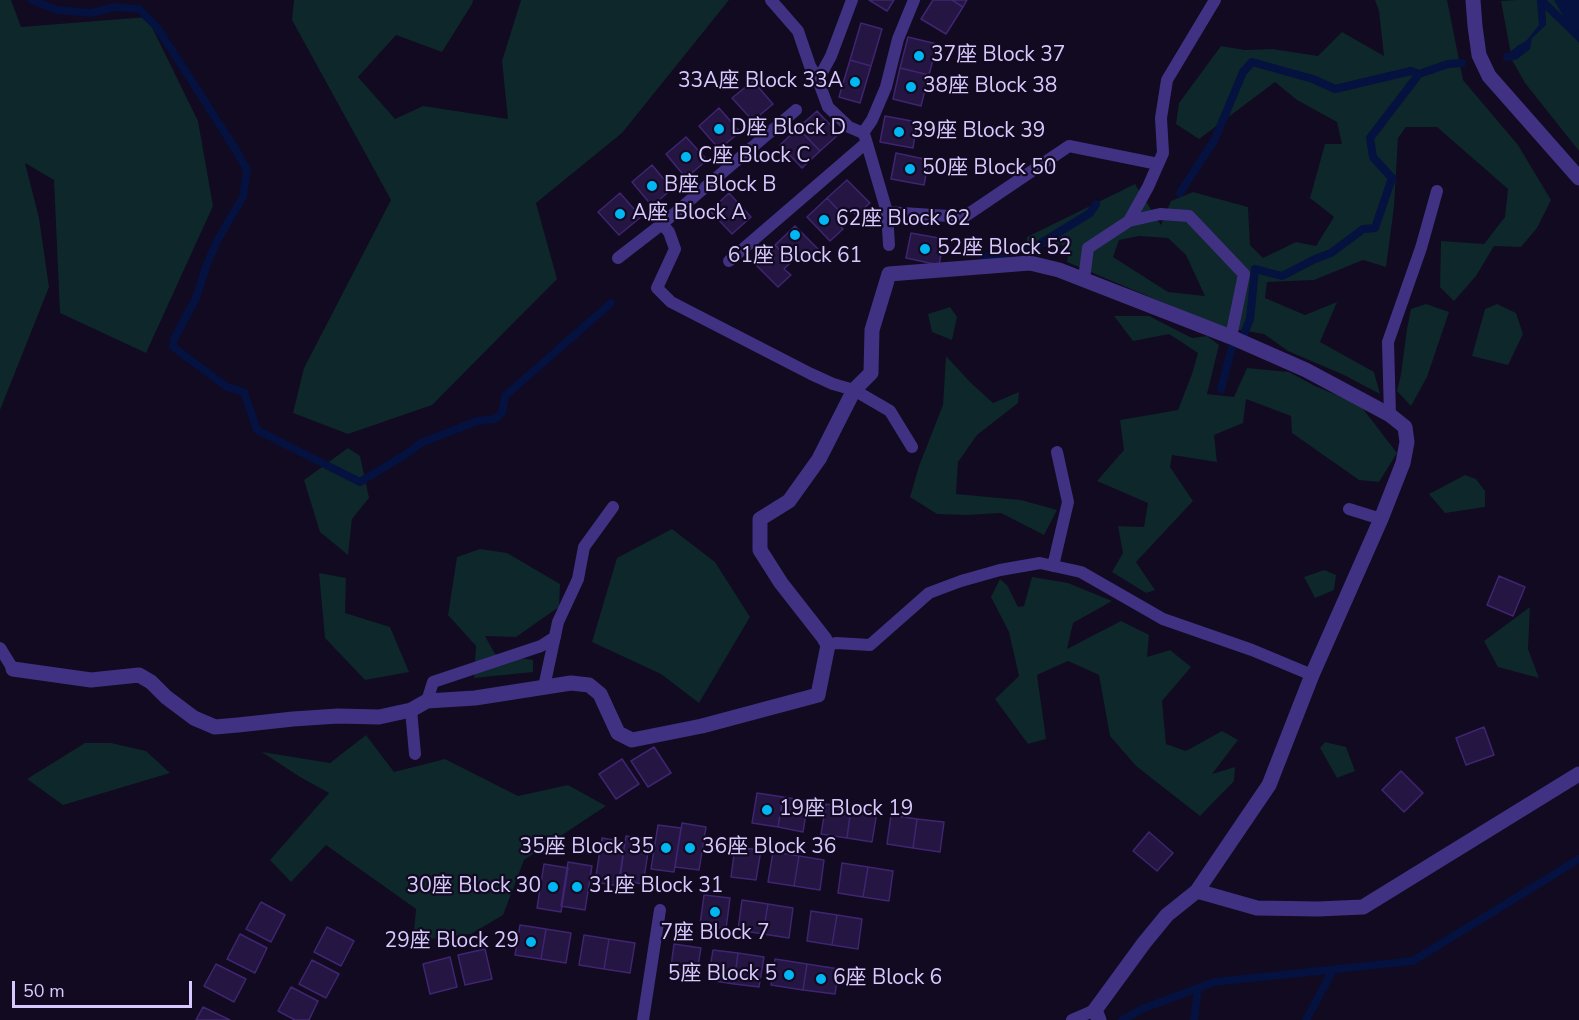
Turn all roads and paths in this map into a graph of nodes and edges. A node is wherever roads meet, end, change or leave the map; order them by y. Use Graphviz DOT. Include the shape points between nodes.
graph roads {
  1 [pos="771,0"];
  2 [pos="852,0"];
  3 [pos="914,0"];
  4 [pos="1215,0"];
  5 [pos="1473,0"];
  6 [pos="818,80"];
  7 [pos="796,110"];
  8 [pos="865,138"];
  9 [pos="1158,164"];
  10 [pos="1579,178"];
  11 [pos="1437,190"];
  12 [pos="888,212"];
  13 [pos="1129,221"];
  14 [pos="662,224"];
  15 [pos="889,245"];
  16 [pos="618,258"];
  17 [pos="729,261"];
  18 [pos="1084,279"];
  19 [pos="1231,337"];
  20 [pos="854,390"];
  21 [pos="1390,415"];
  22 [pos="912,447"];
  23 [pos="1057,452"];
  24 [pos="613,507"];
  25 [pos="1349,508"];
  26 [pos="1381,519"];
  27 [pos="1053,566"];
  28 [pos="555,637"];
  29 [pos="828,645"];
  30 [pos="0,648"];
  31 [pos="13,669"];
  32 [pos="1312,675"];
  33 [pos="544,687"];
  34 [pos="427,701"];
  35 [pos="411,710"];
  36 [pos="415,754"];
  37 [pos="1579,774"];
  38 [pos="1197,891"];
  39 [pos="660,910"];
  40 [pos="1097,1016"];
  41 [pos="643,1020"];
  42 [pos="1072,1020"];
  1 -- 6 [label="lane" via="798,31"];
  2 -- 6 [label="lane"];
  3 -- 8 [label="lane"];
  4 -- 9 [label="lane" via="1167,80 1161,118 1163,153"];
  5 -- 10 [label="street" via="1479,55 1488,76"];
  6 -- 8 [label="lane" via="828,107"];
  7 -- 14 [label="lane"];
  8 -- 12 [label="lane"];
  8 -- 17 [label="lane"];
  9 -- 12 [label="lane" via="1069,146 964,217"];
  9 -- 13 [label="lane"];
  11 -- 21 [label="lane" via="1388,342"];
  12 -- 15 [label="lane"];
  13 -- 18 [label="lane" via="1088,248"];
  13 -- 19 [label="lane" via="1160,214 1189,216 1244,274"];
  14 -- 16 [label="lane"];
  14 -- 20 [label="lane" via="675,249 657,288 671,302 811,374"];
  18 -- 19 [label="street"];
  18 -- 20 [label="street" via="1030,263 889,274 872,330 871,373"];
  19 -- 21 [label="street" via="1306,370"];
  20 -- 22 [label="lane" via="890,411"];
  20 -- 29 [label="street" via="819,459 789,501 760,519 760,550"];
  21 -- 26 [label="street" via="1406,427 1407,442"];
  23 -- 27 [label="lane" via="1068,502"];
  24 -- 28 [label="lane" via="585,547 578,579"];
  25 -- 26 [label="lane"];
  26 -- 32 [label="street"];
  27 -- 29 [label="lane" via="1040,563 961,581 929,594 870,645"];
  27 -- 32 [label="lane" via="1082,572 1163,619"];
  28 -- 33 [label="lane"];
  28 -- 34 [label="lane" via="541,646 433,682"];
  29 -- 33 [label="street" via="818,695 632,740 618,733 600,694 589,686 571,683"];
  30 -- 31 [label="lane"];
  31 -- 35 [label="street" via="91,680 139,675 194,718 215,727 338,716 379,717"];
  32 -- 38 [label="street" via="1269,785"];
  33 -- 34 [label="street"];
  34 -- 35 [label="street"];
  35 -- 36 [label="lane"];
  37 -- 38 [label="street" via="1363,907 1257,908"];
  38 -- 40 [label="street" via="1167,915 1144,943"];
  39 -- 41 [label="lane"];
  40 -- 42 [label="lane"];
}
